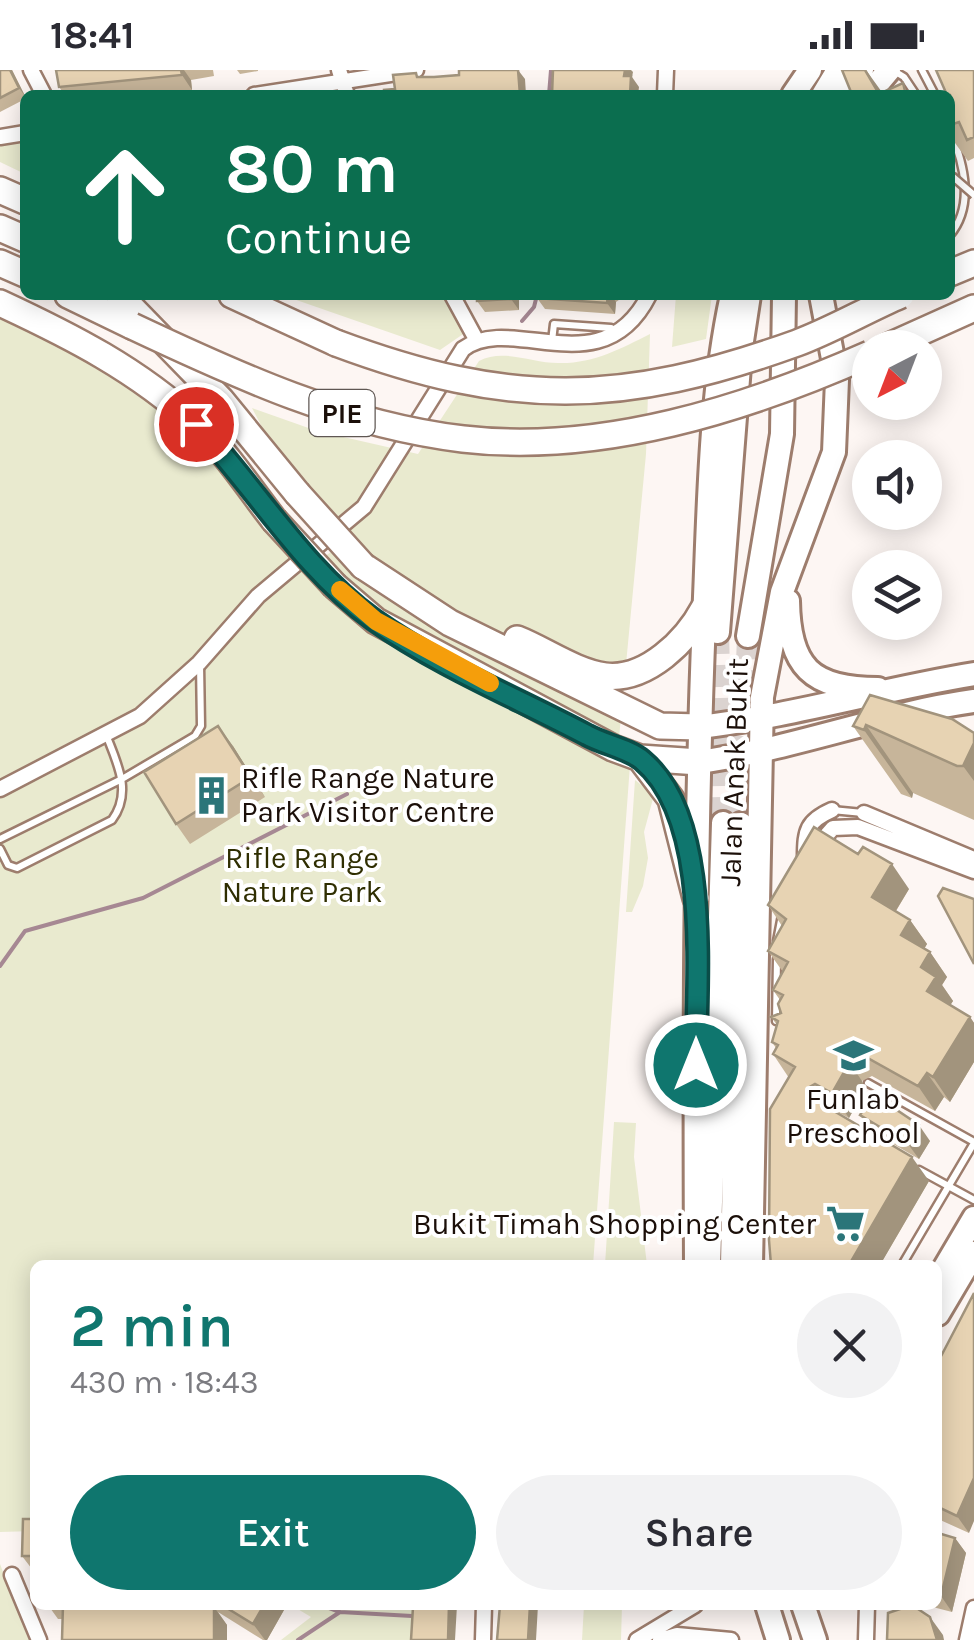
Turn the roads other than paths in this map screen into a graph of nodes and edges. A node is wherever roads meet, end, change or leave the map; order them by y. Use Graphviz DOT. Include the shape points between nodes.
graph roads {
  1 [pos="416,70"];
  2 [pos="880,78"];
  3 [pos="342,82"];
  4 [pos="288,90"];
  5 [pos="854,90"];
  6 [pos="913,90"];
  7 [pos="955,141"];
  8 [pos="971,176"];
  9 [pos="955,179"];
  10 [pos="974,195"];
  11 [pos="955,231"];
  12 [pos="79,300"];
  13 [pos="124,300"];
  14 [pos="243,300"];
  15 [pos="455,300"];
  16 [pos="645,300"];
  17 [pos="731,300"];
  18 [pos="749,300"];
  19 [pos="784,300"];
  20 [pos="822,300"];
  21 [pos="890,300"];
  22 [pos="0,303"];
  23 [pos="974,308"];
  24 [pos="925,330"];
  25 [pos="477,341"];
  26 [pos="852,361"];
  27 [pos="787,577"];
  28 [pos="704,608"];
  29 [pos="718,632"];
  30 [pos="748,636"];
  31 [pos="200,663"];
  32 [pos="974,674"];
  33 [pos="607,688"];
  34 [pos="878,689"];
  35 [pos="974,701"];
  36 [pos="763,720"];
  37 [pos="700,728"];
  38 [pos="106,737"];
  39 [pos="761,753"];
  40 [pos="640,758"];
  41 [pos="700,762"];
  42 [pos="122,779"];
  43 [pos="0,790"];
  44 [pos="832,810"];
  45 [pos="861,820"];
  46 [pos="0,839"];
  47 [pos="926,846"];
  48 [pos="0,848"];
  49 [pos="974,859"];
  50 [pos="974,871"];
  51 [pos="696,898"];
  52 [pos="786,907"];
  53 [pos="780,1027"];
  54 [pos="868,1082"];
  55 [pos="974,1143"];
  56 [pos="906,1162"];
  57 [pos="948,1188"];
  58 [pos="974,1200"];
  59 [pos="974,1218"];
  60 [pos="974,1253"];
  61 [pos="696,1260"];
  62 [pos="710,1260"];
  63 [pos="732,1260"];
  64 [pos="751,1260"];
  65 [pos="905,1260"];
  66 [pos="942,1271"];
  67 [pos="942,1307"];
  68 [pos="12,1575"];
  69 [pos="974,1608"];
  70 [pos="484,1610"];
  71 [pos="687,1610"];
  72 [pos="769,1610"];
  73 [pos="805,1610"];
  74 [pos="817,1610"];
  75 [pos="867,1610"];
  76 [pos="692,1638"];
  77 [pos="39,1640"];
  78 [pos="483,1640"];
  79 [pos="637,1640"];
  80 [pos="660,1640"];
  81 [pos="732,1640"];
  82 [pos="778,1640"];
  83 [pos="818,1640"];
  84 [pos="866,1640"];
  85 [pos="967,1640"];
  1 -- 3 [label="street"];
  2 -- 5 [label="main road"];
  2 -- 6 [label="lane" via="904,77"];
  3 -- 4 [label="street"];
  7 -- 8 [label="lane"];
  8 -- 11 [label="lane" via="966,220"];
  9 -- 10 [label="lane, bridge"];
  12 -- 26 [label="highway, PIE, bridge" via="292,397 464,439 539,440 654,426 728,407"];
  13 -- 33 [label="highway, bridge" via="364,566 450,623 492,629"];
  14 -- 21 [label="highway, PIE, bridge" via="414,372 565,394 674,382 800,342"];
  15 -- 25 [label="street"];
  16 -- 25 [label="street" via="631,320 552,345"];
  17 -- 28 [label="main road, Jalan Anak Bukit" via="713,430"];
  18 -- 29 [label="main road, Jalan Anak Bukit"];
  19 -- 30 [label="main road, Jalan Anak Bukit" via="782,434"];
  20 -- 27 [label="main road, Jalan Anak Bukit" via="838,380 834,452"];
  22 -- 40 [label="highway, bridge" via="138,376 196,424 274,520 376,621"];
  23 -- 24 [label="highway"];
  25 -- 31 [label="street" via="452,362 364,507 258,596"];
  27 -- 34 [label="main road" via="789,635 798,660 830,684"];
  27 -- 36 [label="main road, Jalan Anak Bukit" via="768,655"];
  28 -- 33 [label="highway" via="693,629 659,658"];
  28 -- 37 [label="main road, Jalan Anak Bukit"];
  31 -- 38 [label="street"];
  31 -- 42 [label="lane" via="198,732"];
  32 -- 34 [label="main road"];
  33 -- 37 [label="highway" via="660,726"];
  34 -- 36 [label="main road"];
  35 -- 39 [label="main road"];
  36 -- 37 [label="main road"];
  36 -- 39 [label="main road, Jalan Anak Bukit"];
  37 -- 41 [label="main road, Jalan Anak Bukit"];
  38 -- 42 [label="lane"];
  38 -- 43 [label="street"];
  39 -- 41 [label="main road"];
  39 -- 64 [label="main road, Jalan Anak Bukit"];
  40 -- 41 [label="highway"];
  40 -- 51 [label="highway" via="671,799"];
  41 -- 51 [label="main road, Jalan Anak Bukit"];
  42 -- 46 [label="lane"];
  42 -- 48 [label="lane" via="118,812 102,829 14,868"];
  44 -- 45 [label="lane"];
  44 -- 45 [label="street" via="812,818 805,863 826,832"];
  45 -- 47 [label="street"];
  47 -- 49 [label="street"];
  47 -- 50 [label="street"];
  51 -- 61 [label="main road, Jalan Anak Bukit"];
  52 -- 53 [label="lane" via="778,928"];
  54 -- 55 [label="lane"];
  55 -- 57 [label="lane"];
  56 -- 57 [label="lane"];
  57 -- 58 [label="lane"];
  57 -- 65 [label="lane"];
  59 -- 66 [label="main road"];
  60 -- 67 [label="main road"];
  62 -- 63 [label="main road, Jalan Anak Bukit" via="732,824"];
  68 -- 77 [label="street"];
  69 -- 85 [label="street"];
  70 -- 78 [label="street"];
  71 -- 79 [label="street"];
  72 -- 82 [label="main road"];
  73 -- 83 [label="main road"];
  74 -- 83 [label="main road"];
  75 -- 84 [label="street"];
  76 -- 80 [label="street"];
  76 -- 81 [label="street"];
}
